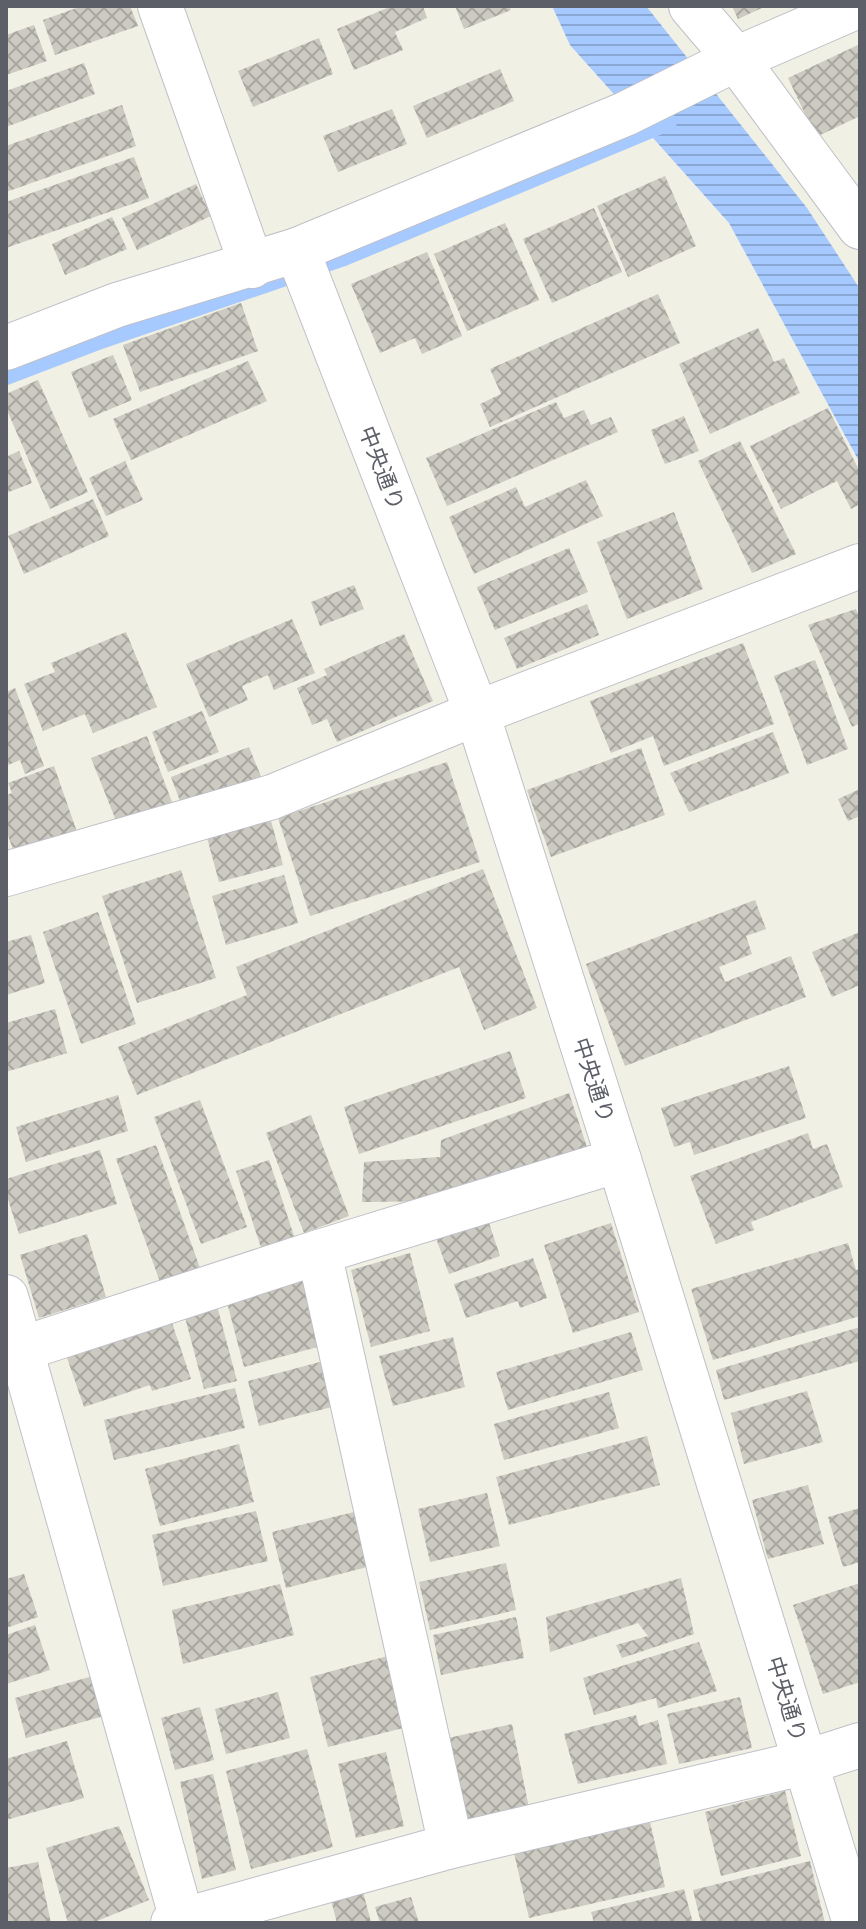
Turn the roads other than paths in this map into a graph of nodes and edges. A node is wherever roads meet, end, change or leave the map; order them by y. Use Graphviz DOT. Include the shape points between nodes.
graph roads {
  1 [pos="160,6"];
  2 [pos="691,6"];
  3 [pos="858,6"];
  4 [pos="736,59"];
  5 [pos="860,227"];
  6 [pos="297,250"];
  7 [pos="252,266"];
  8 [pos="6,348"];
  9 [pos="860,566"];
  10 [pos="477,713"];
  11 [pos="6,874"];
  12 [pos="619,1160"];
  13 [pos="319,1252"];
  14 [pos="6,1297"];
  15 [pos="13,1352"];
  16 [pos="860,1745"];
  17 [pos="807,1762"];
  18 [pos="451,1846"];
  19 [pos="179,1922"];
  20 [pos="855,1923"];
  1 -- 7 [label="street"];
  2 -- 4 [label="street"];
  3 -- 4 [label="street"];
  4 -- 5 [label="street"];
  4 -- 6 [label="street" via="625,114"];
  6 -- 7 [label="street"];
  6 -- 10 [label="street, 中央通り"];
  7 -- 8 [label="street" via="117,305"];
  9 -- 10 [label="street"];
  10 -- 11 [label="street" via="272,797"];
  10 -- 12 [label="street, 中央通り"];
  12 -- 13 [label="street"];
  12 -- 17 [label="street, 中央通り"];
  13 -- 15 [label="street"];
  13 -- 18 [label="street"];
  14 -- 15 [label="street"];
  15 -- 19 [label="street"];
  16 -- 17 [label="street"];
  17 -- 18 [label="street"];
  17 -- 20 [label="street, 中央通り"];
  18 -- 19 [label="street"];
}
